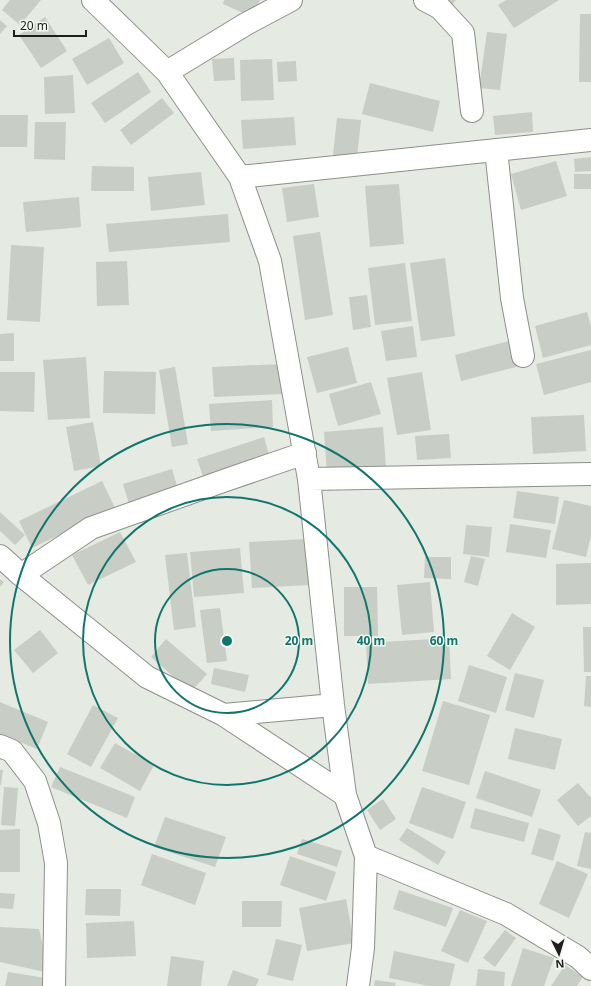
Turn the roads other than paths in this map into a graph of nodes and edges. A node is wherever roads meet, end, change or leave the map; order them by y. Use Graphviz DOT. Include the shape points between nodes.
graph roads {
  1 [pos="92,0"];
  2 [pos="291,0"];
  3 [pos="425,0"];
  4 [pos="167,72"];
  5 [pos="472,111"];
  6 [pos="591,140"];
  7 [pos="496,150"];
  8 [pos="240,177"];
  9 [pos="523,356"];
  10 [pos="304,453"];
  11 [pos="591,474"];
  12 [pos="309,480"];
  13 [pos="0,556"];
  14 [pos="21,575"];
  15 [pos="333,706"];
  16 [pos="224,715"];
  17 [pos="0,746"];
  18 [pos="345,795"];
  19 [pos="366,856"];
  20 [pos="591,968"];
  21 [pos="54,986"];
  22 [pos="358,986"];
  1 -- 4 [label="street"];
  2 -- 4 [label="street"];
  3 -- 5 [label="street" via="440,8 463,33"];
  4 -- 8 [label="street"];
  6 -- 7 [label="street"];
  7 -- 8 [label="street"];
  7 -- 9 [label="street" via="512,298"];
  8 -- 10 [label="street" via="270,261"];
  10 -- 12 [label="street"];
  10 -- 14 [label="street" via="91,528"];
  11 -- 12 [label="street"];
  12 -- 15 [label="street"];
  13 -- 14 [label="street"];
  14 -- 16 [label="street" via="147,677"];
  15 -- 16 [label="street"];
  15 -- 18 [label="street"];
  16 -- 18 [label="street"];
  17 -- 21 [label="street" via="12,751 34,781 48,823 56,864"];
  18 -- 19 [label="street"];
  19 -- 20 [label="street" via="506,914 578,957"];
  19 -- 22 [label="street" via="363,948"];
}
